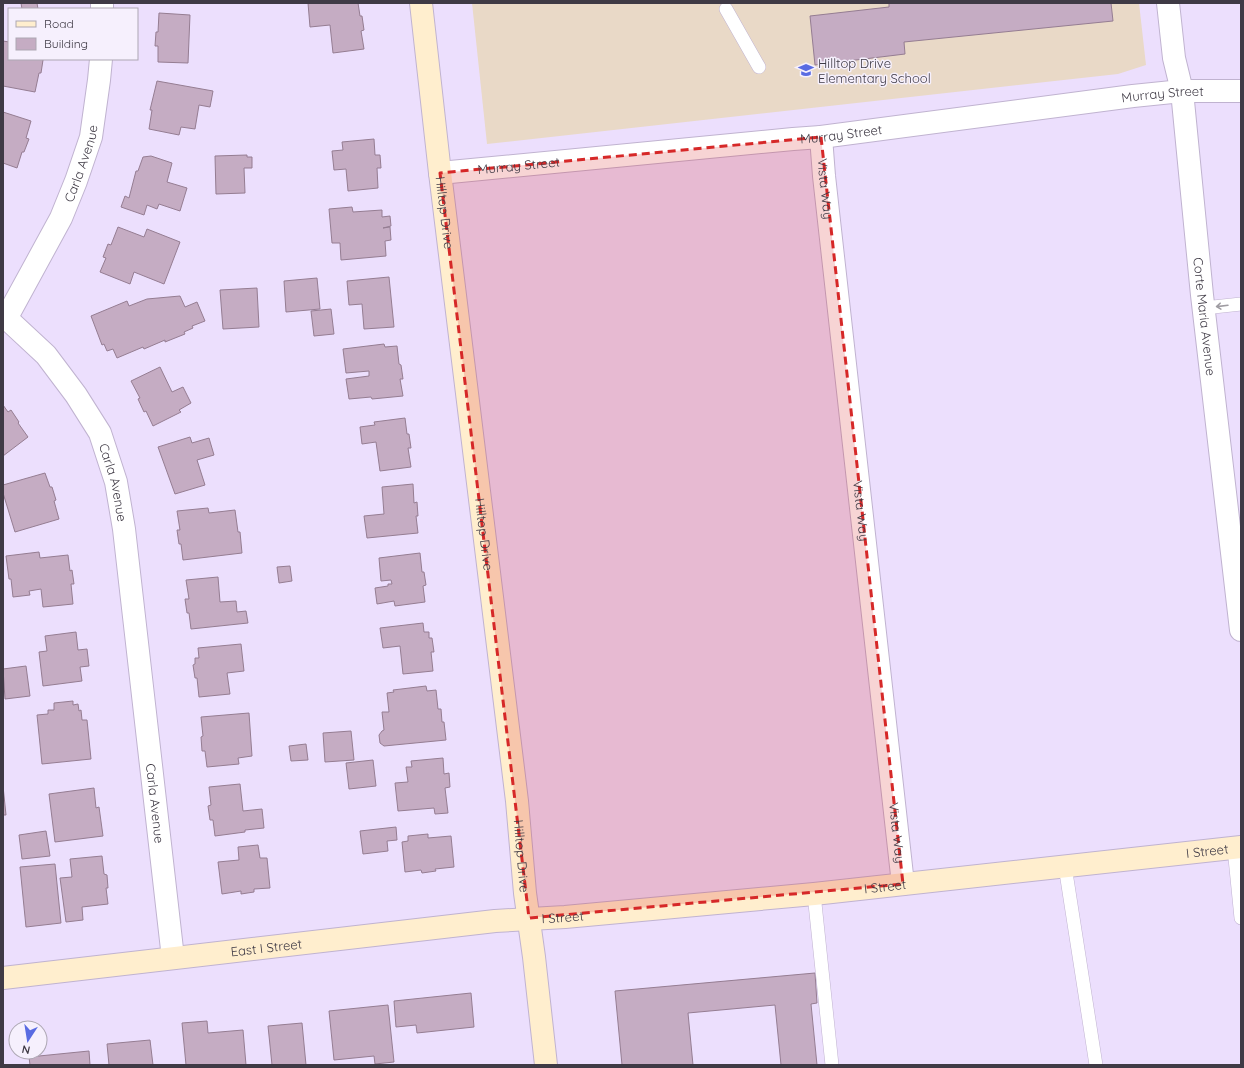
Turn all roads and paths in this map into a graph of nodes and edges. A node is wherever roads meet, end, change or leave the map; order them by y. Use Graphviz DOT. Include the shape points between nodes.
graph roads {
  1 [pos="421,3"];
  2 [pos="1168,3"];
  3 [pos="726,9"];
  4 [pos="101,60"];
  5 [pos="759,67"];
  6 [pos="1182,91"];
  7 [pos="1241,91"];
  8 [pos="821,137"];
  9 [pos="440,173"];
  10 [pos="1241,304"];
  11 [pos="1204,308"];
  12 [pos="5,316"];
  13 [pos="1233,477"];
  14 [pos="1241,630"];
  15 [pos="1237,848"];
  16 [pos="1065,866"];
  17 [pos="903,884"];
  18 [pos="814,894"];
  19 [pos="529,918"];
  20 [pos="1241,918"];
  21 [pos="173,958"];
  22 [pos="3,978"];
  23 [pos="546,1065"];
  24 [pos="832,1065"];
  25 [pos="1096,1065"];
  1 -- 9 [label="street, Hilltop Drive"];
  2 -- 6 [label="street, Corte Maria Avenue" via="1174,58"];
  3 -- 5 [label="lane"];
  4 -- 12 [label="street, Carla Avenue" via="91,137 76,180 61,218"];
  6 -- 7 [label="street, Murray Street"];
  6 -- 8 [label="street, Murray Street"];
  6 -- 11 [label="street, Corte Maria Avenue"];
  8 -- 9 [label="street, Murray Street"];
  8 -- 17 [label="street, Vista Way"];
  9 -- 19 [label="street, Hilltop Drive"];
  10 -- 11 [label="lane, one-way"];
  11 -- 13 [label="street, Corte Maria Avenue"];
  12 -- 21 [label="street, Carla Avenue" via="46,355 76,395 100,433 116,482 124,530"];
  13 -- 14 [label="street, Corte Maria Avenue"];
  15 -- 16 [label="street, I Street"];
  15 -- 20 [label="lane"];
  16 -- 17 [label="street, I Street"];
  16 -- 25 [label="lane"];
  17 -- 18 [label="street, I Street"];
  18 -- 19 [label="street, I Street" via="565,917"];
  18 -- 24 [label="lane"];
  19 -- 21 [label="street, East I Street"];
  19 -- 23 [label="street, Hilltop Drive"];
  21 -- 22 [label="street, East I Street"];
}
